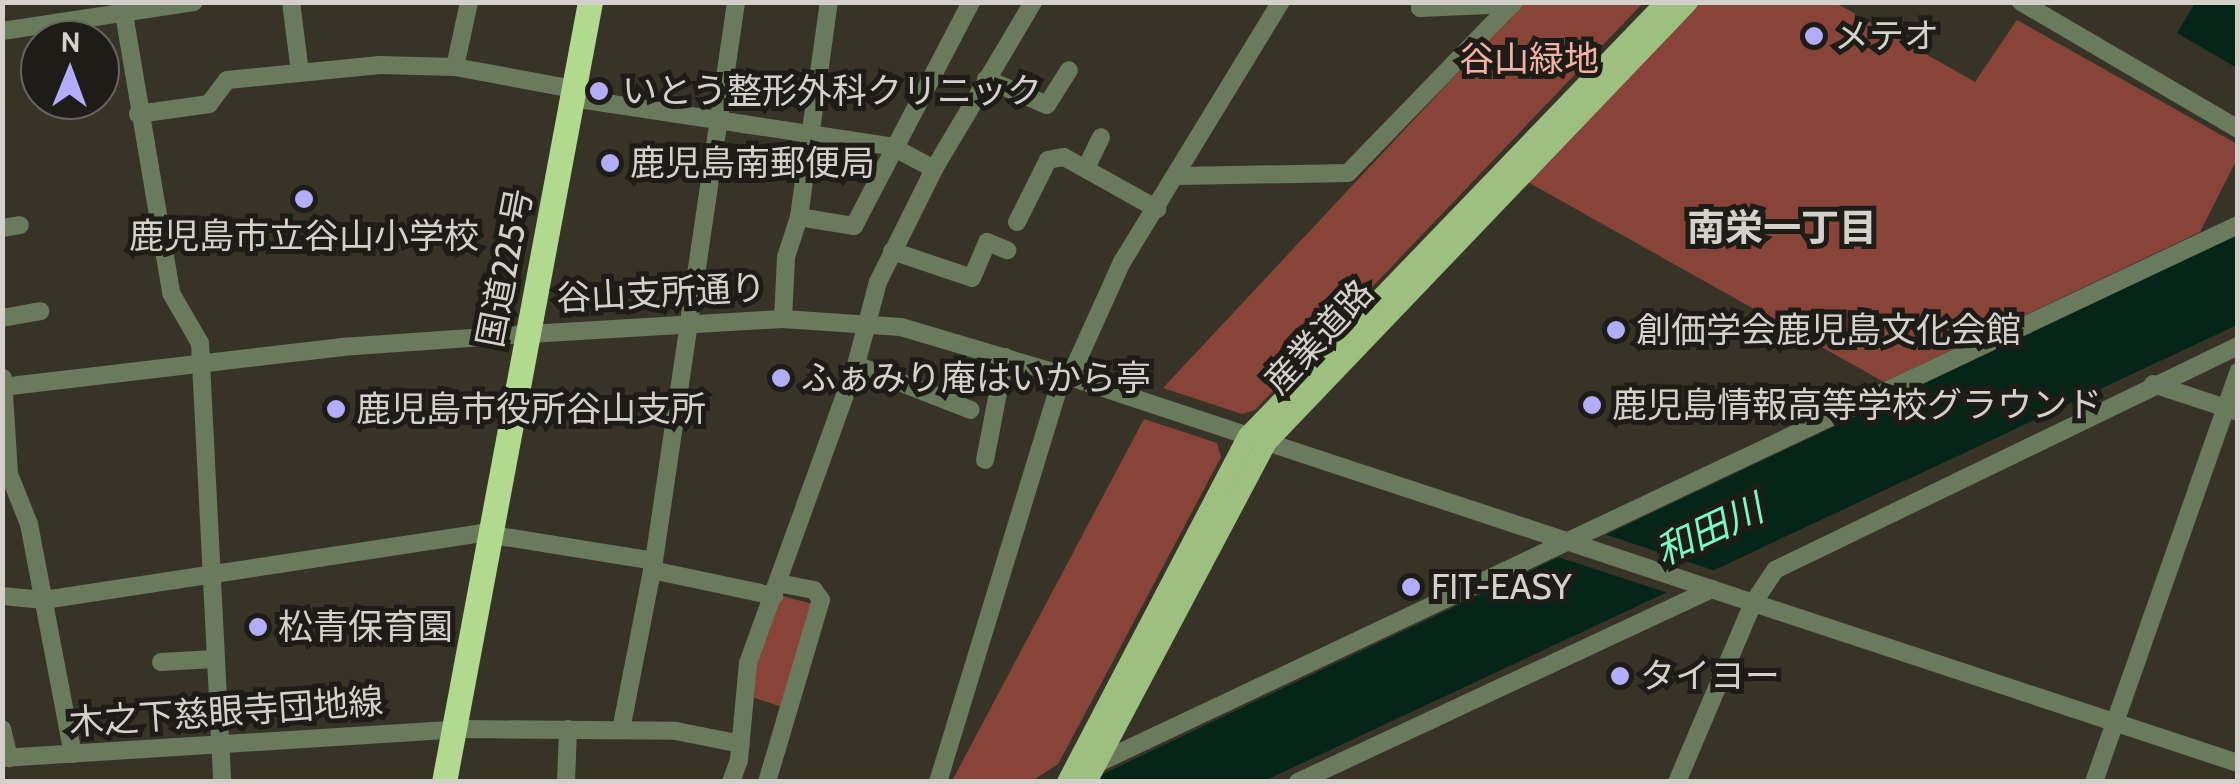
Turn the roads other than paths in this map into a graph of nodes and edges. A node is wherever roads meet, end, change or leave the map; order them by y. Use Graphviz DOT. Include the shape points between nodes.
graph roads {
  1 [pos="194,2"];
  2 [pos="291,2"];
  3 [pos="468,2"];
  4 [pos="590,2"];
  5 [pos="736,2"];
  6 [pos="829,2"];
  7 [pos="971,2"];
  8 [pos="1033,2"];
  9 [pos="1281,2"];
  10 [pos="1420,2"];
  11 [pos="1666,2"];
  12 [pos="1688,2"];
  13 [pos="2021,2"];
  14 [pos="1514,3"];
  15 [pos="123,8"];
  16 [pos="85,20"];
  17 [pos="455,67"];
  18 [pos="1069,70"];
  19 [pos="300,72"];
  20 [pos="986,79"];
  21 [pos="573,93"];
  22 [pos="138,114"];
  23 [pos="718,121"];
  24 [pos="2238,129"];
  25 [pos="811,135"];
  26 [pos="1101,137"];
  27 [pos="891,146"];
  28 [pos="1087,166"];
  29 [pos="934,169"];
  30 [pos="1177,176"];
  31 [pos="1156,209"];
  32 [pos="799,217"];
  33 [pos="1017,222"];
  34 [pos="2238,226"];
  35 [pos="1007,250"];
  36 [pos="892,251"];
  37 [pos="40,311"];
  38 [pos="2,318"];
  39 [pos="783,319"];
  40 [pos="867,322"];
  41 [pos="688,324"];
  42 [pos="529,334"];
  43 [pos="2238,346"];
  44 [pos="1005,357"];
  45 [pos="202,362"];
  46 [pos="856,365"];
  47 [pos="2238,372"];
  48 [pos="1070,377"];
  49 [pos="3,383"];
  50 [pos="2153,384"];
  51 [pos="971,410"];
  52 [pos="2231,410"];
  53 [pos="1258,439"];
  54 [pos="4,452"];
  55 [pos="985,460"];
  56 [pos="10,500"];
  57 [pos="490,534"];
  58 [pos="1564,540"];
  59 [pos="653,566"];
  60 [pos="210,572"];
  61 [pos="1708,587"];
  62 [pos="776,589"];
  63 [pos="2,596"];
  64 [pos="44,600"];
  65 [pos="1753,602"];
  66 [pos="214,660"];
  67 [pos="161,662"];
  68 [pos="2117,724"];
  69 [pos="2,729"];
  70 [pos="568,730"];
  71 [pos="620,730"];
  72 [pos="454,732"];
  73 [pos="217,744"];
  74 [pos="741,744"];
  75 [pos="73,754"];
  76 [pos="6,758"];
  77 [pos="2238,763"];
  78 [pos="1077,776"];
  79 [pos="222,782"];
  80 [pos="444,782"];
  81 [pos="566,782"];
  82 [pos="731,782"];
  83 [pos="768,782"];
  84 [pos="938,782"];
  85 [pos="1298,782"];
  86 [pos="1677,782"];
  87 [pos="2094,782"];
  1 -- 15 [label="street"];
  2 -- 19 [label="street"];
  3 -- 17 [label="street"];
  4 -- 21 [label="highway, 国道225号"];
  5 -- 23 [label="street"];
  6 -- 25 [label="street"];
  7 -- 27 [label="street"];
  8 -- 20 [label="street"];
  9 -- 30 [label="street"];
  10 -- 14 [label="street"];
  11 -- 53 [label="main road, 産業道路"];
  12 -- 53 [label="main road, 産業道路"];
  13 -- 24 [label="street"];
  14 -- 30 [label="street" via="1348,173"];
  15 -- 16 [label="street"];
  15 -- 22 [label="street"];
  17 -- 19 [label="street"];
  17 -- 21 [label="street"];
  18 -- 20 [label="street" via="1047,106"];
  19 -- 22 [label="street" via="227,80 210,104"];
  20 -- 29 [label="street"];
  21 -- 23 [label="street"];
  21 -- 42 [label="highway, 国道225号"];
  22 -- 45 [label="street" via="171,293 196,333"];
  23 -- 25 [label="street"];
  23 -- 41 [label="street"];
  25 -- 27 [label="street"];
  25 -- 32 [label="street"];
  26 -- 28 [label="street"];
  27 -- 29 [label="street" via="916,151"];
  27 -- 32 [label="street" via="854,226"];
  28 -- 31 [label="street"];
  28 -- 33 [label="street" via="1069,158 1048,160"];
  29 -- 36 [label="street"];
  30 -- 31 [label="street"];
  31 -- 48 [label="street" via="1108,290"];
  32 -- 39 [label="street" via="786,256"];
  34 -- 58 [label="street"];
  35 -- 36 [label="street" via="987,242 972,278"];
  36 -- 40 [label="street"];
  37 -- 38 [label="street"];
  39 -- 40 [label="street, 谷山支所通り"];
  39 -- 41 [label="street, 谷山支所通り"];
  40 -- 44 [label="street, 谷山支所通り"];
  40 -- 46 [label="street"];
  41 -- 42 [label="street, 谷山支所通り"];
  41 -- 59 [label="street"];
  42 -- 45 [label="street, 谷山支所通り"];
  42 -- 57 [label="highway, 国道225号"];
  43 -- 50 [label="street"];
  44 -- 48 [label="street, 谷山支所通り"];
  44 -- 55 [label="street"];
  45 -- 49 [label="street, 谷山支所通り"];
  45 -- 60 [label="street"];
  46 -- 51 [label="street"];
  46 -- 62 [label="street"];
  47 -- 52 [label="street"];
  48 -- 53 [label="street, 谷山支所通り"];
  48 -- 84 [label="street" via="1058,387"];
  49 -- 54 [label="street"];
  50 -- 52 [label="street"];
  50 -- 65 [label="street" via="1812,547 1764,580"];
  52 -- 68 [label="street"];
  53 -- 58 [label="street, 谷山支所通り"];
  53 -- 78 [label="main road, 産業道路"];
  54 -- 56 [label="street"];
  56 -- 64 [label="street"];
  57 -- 59 [label="street"];
  57 -- 60 [label="street"];
  57 -- 72 [label="highway, 国道225号"];
  58 -- 61 [label="street, 谷山支所通り"];
  58 -- 78 [label="street" via="1535,560"];
  59 -- 62 [label="street"];
  59 -- 71 [label="street"];
  60 -- 64 [label="street"];
  60 -- 66 [label="street"];
  61 -- 65 [label="street, 谷山支所通り"];
  61 -- 85 [label="street"];
  62 -- 74 [label="street" via="748,663"];
  62 -- 83 [label="street" via="814,590 821,600"];
  63 -- 64 [label="street"];
  64 -- 75 [label="street"];
  65 -- 68 [label="street, 谷山支所通り"];
  65 -- 86 [label="street"];
  66 -- 67 [label="street"];
  66 -- 73 [label="street"];
  68 -- 77 [label="street, 谷山支所通り"];
  68 -- 87 [label="street"];
  69 -- 76 [label="street"];
  70 -- 71 [label="street, 木之下慈眼寺団地線"];
  70 -- 72 [label="street, 木之下慈眼寺団地線"];
  70 -- 81 [label="street"];
  71 -- 74 [label="street, 木之下慈眼寺団地線" via="676,731"];
  72 -- 73 [label="street, 木之下慈眼寺団地線"];
  72 -- 80 [label="highway, 国道225号"];
  73 -- 75 [label="street, 木之下慈眼寺団地線"];
  73 -- 79 [label="street"];
  74 -- 82 [label="street"];
  75 -- 76 [label="street, 木之下慈眼寺団地線"];
}
